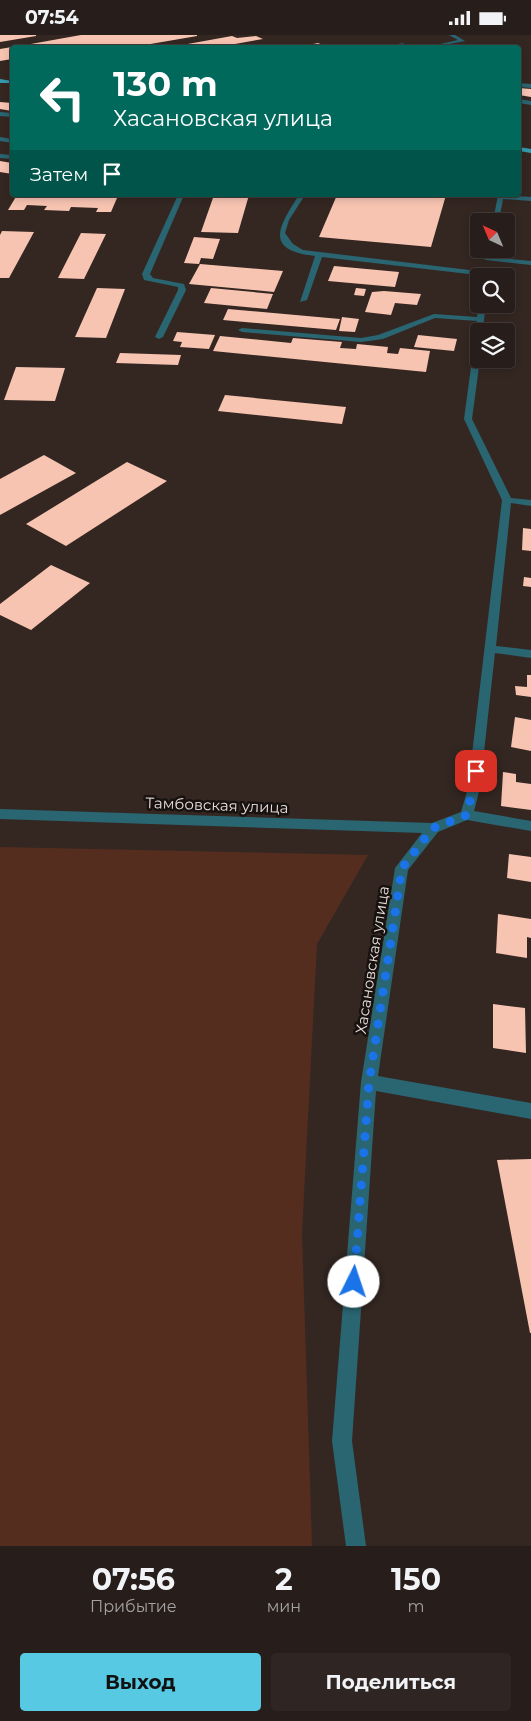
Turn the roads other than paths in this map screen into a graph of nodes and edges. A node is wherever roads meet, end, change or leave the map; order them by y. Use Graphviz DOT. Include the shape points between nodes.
graph roads {
  1 [pos="451,35"];
  2 [pos="402,44"];
  3 [pos="396,45"];
  4 [pos="440,45"];
  5 [pos="180,197"];
  6 [pos="301,197"];
  7 [pos="501,197"];
  8 [pos="511,197"];
  9 [pos="531,199"];
  10 [pos="498,213"];
  11 [pos="319,255"];
  12 [pos="488,259"];
  13 [pos="531,263"];
  14 [pos="487,268"];
  15 [pos="470,273"];
  16 [pos="303,300"];
  17 [pos="470,326"];
  18 [pos="242,331"];
  19 [pos="159,337"];
  20 [pos="474,368"];
  21 [pos="507,500"];
  22 [pos="531,503"];
  23 [pos="490,649"];
  24 [pos="531,654"];
  25 [pos="0,814"];
  26 [pos="467,815"];
  27 [pos="531,826"];
  28 [pos="433,828"];
  29 [pos="369,1083"];
  30 [pos="531,1111"];
  31 [pos="356,1546"];
  1 -- 4 [label="street" via="463,41"];
  2 -- 3 [label="street"];
  5 -- 19 [label="street" via="146,274 147,278 174,283 182,290"];
  6 -- 11 [label="street" via="281,230 282,239 301,252"];
  7 -- 10 [label="street"];
  8 -- 9 [label="street"];
  11 -- 15 [label="street"];
  11 -- 16 [label="street"];
  12 -- 13 [label="street"];
  12 -- 14 [label="street"];
  17 -- 18 [label="street" via="434,316 380,337 362,340"];
  20 -- 21 [label="street" via="468,419"];
  21 -- 22 [label="street"];
  21 -- 23 [label="street"];
  23 -- 24 [label="street"];
  23 -- 26 [label="street" via="474,788"];
  25 -- 28 [label="street, Тамбовская улица"];
  26 -- 27 [label="street"];
  26 -- 28 [label="street"];
  28 -- 29 [label="street, Хасановская улица" via="402,868"];
  29 -- 30 [label="street"];
  29 -- 31 [label="street, Хасановская улица" via="342,1441"];
}
